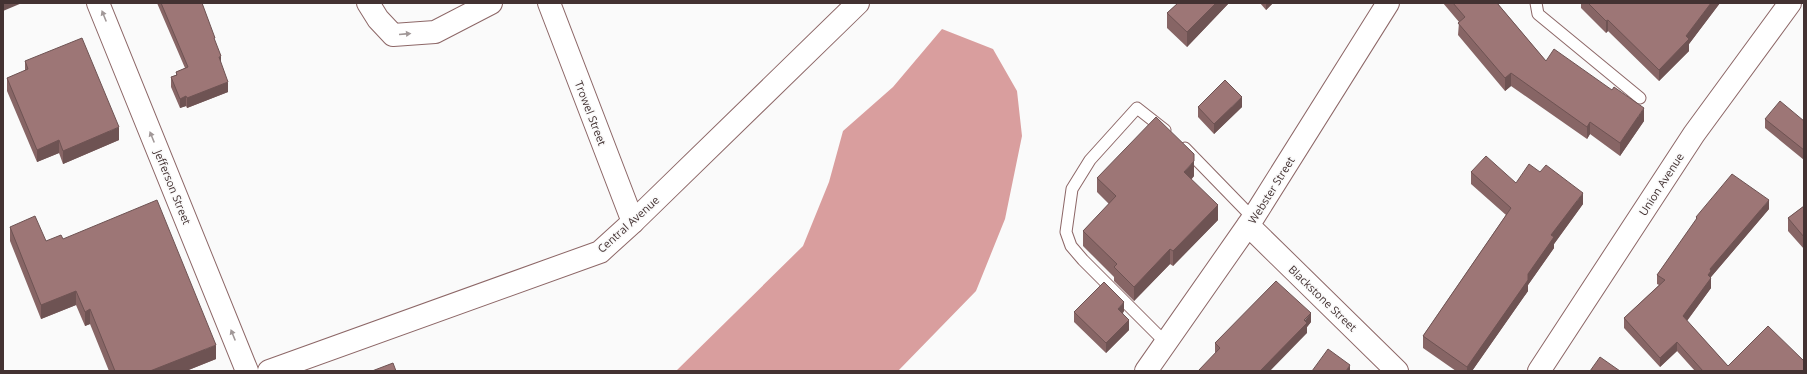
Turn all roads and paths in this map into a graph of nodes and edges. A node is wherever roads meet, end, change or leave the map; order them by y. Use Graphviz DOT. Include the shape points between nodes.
graph roads {
  1 [pos="98,3"];
  2 [pos="368,3"];
  3 [pos="491,3"];
  4 [pos="549,3"];
  5 [pos="858,3"];
  6 [pos="1388,3"];
  7 [pos="1536,3"];
  8 [pos="1790,3"];
  9 [pos="1640,98"];
  10 [pos="633,222"];
  11 [pos="1251,222"];
  12 [pos="1166,343"];
  13 [pos="247,371"];
  14 [pos="269,371"];
  15 [pos="1146,371"];
  16 [pos="1397,371"];
  17 [pos="1539,371"];
  13 -- 1 [label="street, Jefferson Street, one-way"];
  2 -- 3 [label="street, one-way" via="393,35 435,32"];
  4 -- 10 [label="street, Trowel Street"];
  5 -- 10 [label="street, Central Avenue"];
  6 -- 11 [label="street, Webster Street"];
  7 -- 9 [label="lane" via="1538,14"];
  8 -- 17 [label="street, Union Avenue" via="1694,134"];
  10 -- 14 [label="street, Central Avenue" via="600,252"];
  11 -- 12 [label="street, Webster Street"];
  11 -- 12 [label="lane" via="1174,138 1137,108 1090,160 1072,189 1066,232 1072,246 1083,260"];
  11 -- 16 [label="street, Blackstone Street"];
  12 -- 15 [label="street, Webster Street"];
}
